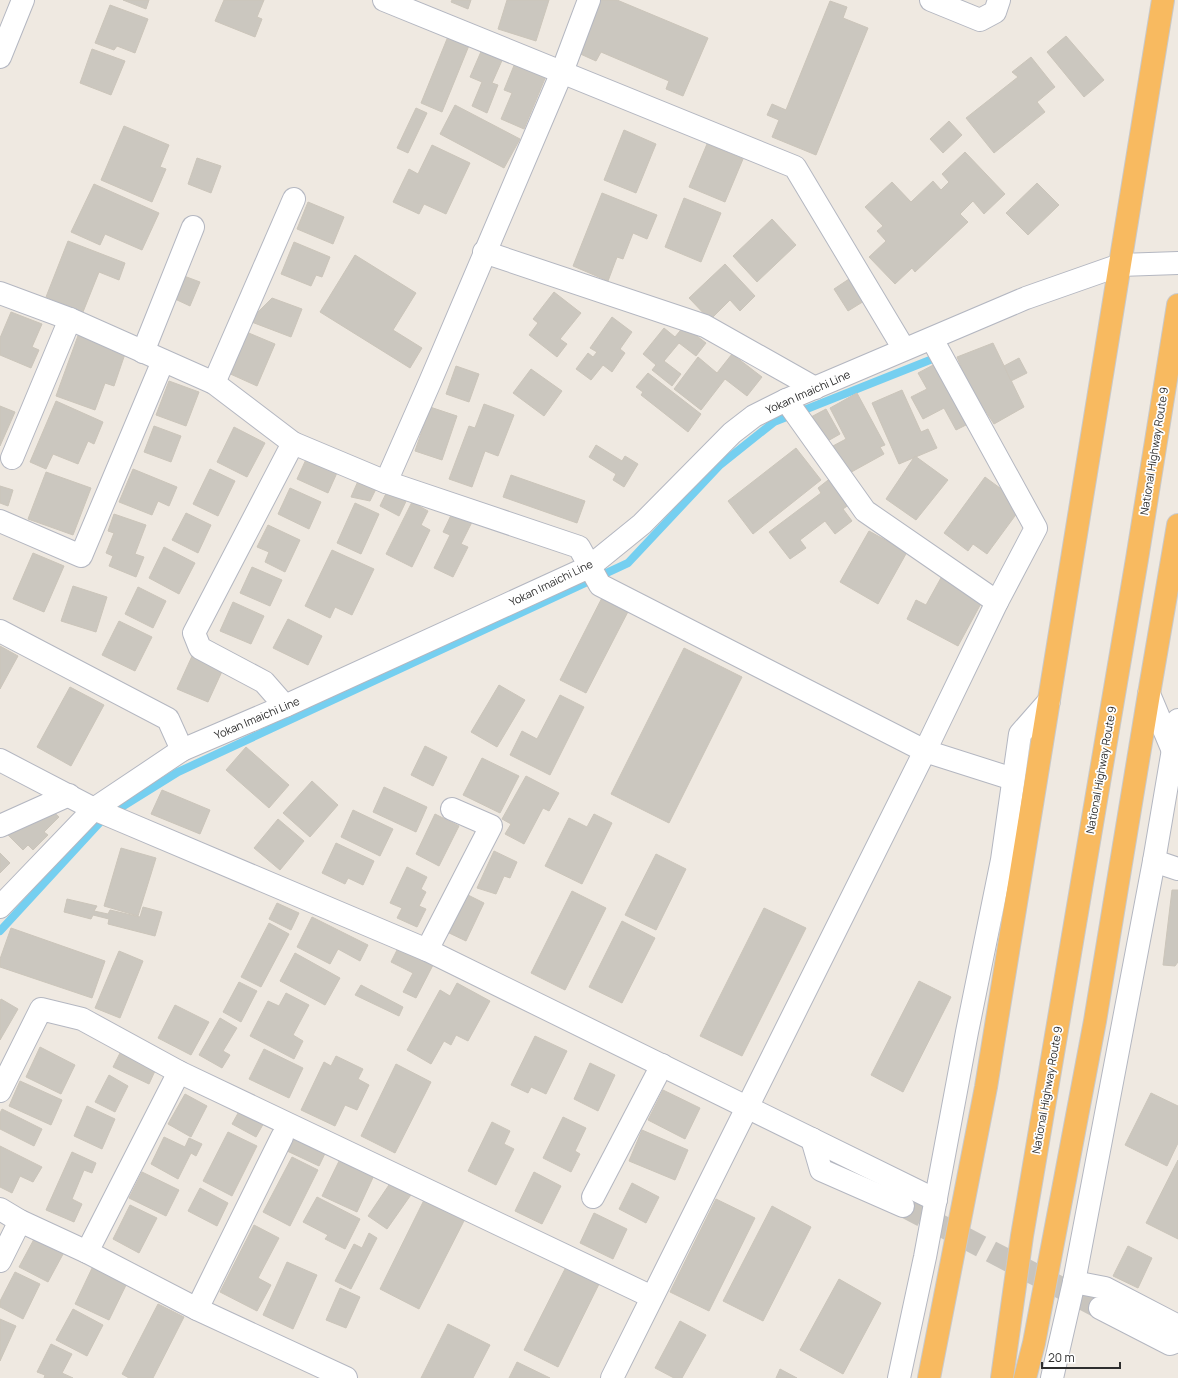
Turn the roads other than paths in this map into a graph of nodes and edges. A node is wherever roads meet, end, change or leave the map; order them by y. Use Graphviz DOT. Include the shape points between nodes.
graph roads {
  1 [pos="23,0"];
  2 [pos="384,0"];
  3 [pos="589,0"];
  4 [pos="931,0"];
  5 [pos="999,0"];
  6 [pos="1163,0"];
  7 [pos="0,57"];
  8 [pos="562,72"];
  9 [pos="294,199"];
  10 [pos="192,227"];
  11 [pos="484,252"];
  12 [pos="1178,263"];
  13 [pos="1120,265"];
  14 [pos="0,293"];
  15 [pos="1178,305"];
  16 [pos="70,319"];
  17 [pos="932,339"];
  18 [pos="904,349"];
  19 [pos="143,352"];
  20 [pos="163,361"];
  21 [pos="214,383"];
  22 [pos="815,388"];
  23 [pos="786,400"];
  24 [pos="293,443"];
  25 [pos="12,458"];
  26 [pos="386,482"];
  27 [pos="0,521"];
  28 [pos="1178,525"];
  29 [pos="589,566"];
  30 [pos="997,602"];
  31 [pos="0,631"];
  32 [pos="1149,694"];
  33 [pos="1049,701"];
  34 [pos="286,706"];
  35 [pos="1178,720"];
  36 [pos="182,750"];
  37 [pos="925,751"];
  38 [pos="1173,751"];
  39 [pos="0,760"];
  40 [pos="1013,779"];
  41 [pos="69,796"];
  42 [pos="94,809"];
  43 [pos="452,809"];
  44 [pos="0,826"];
  45 [pos="1154,861"];
  46 [pos="1178,869"];
  47 [pos="0,907"];
  48 [pos="427,950"];
  49 [pos="1095,1021"];
  50 [pos="967,1032"];
  51 [pos="662,1065"];
  52 [pos="1115,1065"];
  53 [pos="179,1072"];
  54 [pos="986,1087"];
  55 [pos="0,1091"];
  56 [pos="747,1107"];
  57 [pos="282,1137"];
  58 [pos="812,1139"];
  59 [pos="593,1197"];
  60 [pos="936,1200"];
  61 [pos="903,1206"];
  62 [pos="0,1209"];
  63 [pos="20,1221"];
  64 [pos="1022,1236"];
  65 [pos="87,1252"];
  66 [pos="0,1261"];
  67 [pos="1074,1282"];
  68 [pos="652,1297"];
  69 [pos="1100,1308"];
  70 [pos="197,1309"];
  71 [pos="1178,1326"];
  72 [pos="1178,1341"];
  73 [pos="346,1378"];
  74 [pos="612,1378"];
  75 [pos="899,1378"];
  76 [pos="929,1378"];
  77 [pos="987,1378"];
  78 [pos="1002,1378"];
  79 [pos="1024,1378"];
  80 [pos="1052,1378"];
  1 -- 7 [label="street"];
  2 -- 8 [label="street"];
  3 -- 8 [label="street"];
  4 -- 5 [label="street" via="980,20 994,12"];
  6 -- 13 [label="highway"];
  8 -- 11 [label="street"];
  8 -- 18 [label="street" via="795,167"];
  9 -- 21 [label="street"];
  10 -- 19 [label="street"];
  11 -- 22 [label="street" via="705,326"];
  11 -- 26 [label="street"];
  12 -- 13 [label="street, Yokan Imaichi Line"];
  13 -- 17 [label="street, Yokan Imaichi Line" via="1026,298"];
  13 -- 33 [label="highway"];
  14 -- 16 [label="street"];
  15 -- 64 [label="highway, National Highway Route 9"];
  16 -- 19 [label="street"];
  16 -- 25 [label="street"];
  17 -- 18 [label="street, Yokan Imaichi Line"];
  17 -- 30 [label="street" via="1036,528"];
  18 -- 22 [label="street, Yokan Imaichi Line"];
  19 -- 20 [label="street"];
  20 -- 21 [label="street"];
  20 -- 27 [label="street" via="81,556"];
  21 -- 24 [label="street"];
  22 -- 23 [label="street, Yokan Imaichi Line"];
  23 -- 29 [label="street, Yokan Imaichi Line" via="754,416 732,433 642,524"];
  23 -- 30 [label="street" via="865,511"];
  24 -- 26 [label="street"];
  24 -- 34 [label="street" via="194,633 200,648 264,682"];
  26 -- 29 [label="street" via="579,547"];
  28 -- 32 [label="highway"];
  29 -- 34 [label="street, Yokan Imaichi Line"];
  29 -- 37 [label="street" via="600,585"];
  30 -- 37 [label="street"];
  31 -- 36 [label="street" via="168,719"];
  32 -- 38 [label="street"];
  32 -- 49 [label="highway"];
  33 -- 40 [label="street" via="1020,734"];
  33 -- 54 [label="highway"];
  34 -- 36 [label="street, Yokan Imaichi Line"];
  35 -- 38 [label="street"];
  36 -- 42 [label="street, Yokan Imaichi Line"];
  37 -- 40 [label="street"];
  37 -- 56 [label="street"];
  38 -- 45 [label="street"];
  39 -- 41 [label="street"];
  40 -- 50 [label="street" via="1002,860"];
  41 -- 42 [label="street"];
  41 -- 44 [label="street"];
  42 -- 47 [label="street, Yokan Imaichi Line"];
  42 -- 48 [label="street"];
  43 -- 48 [label="street" via="492,826"];
  45 -- 46 [label="street"];
  45 -- 52 [label="street"];
  48 -- 51 [label="street"];
  49 -- 52 [label="street"];
  49 -- 79 [label="highway" via="1034,1343"];
  50 -- 54 [label="street"];
  50 -- 60 [label="street"];
  51 -- 56 [label="street"];
  51 -- 59 [label="street"];
  52 -- 67 [label="street"];
  53 -- 55 [label="street" via="82,1019 41,1009"];
  53 -- 65 [label="street"];
  53 -- 68 [label="street"];
  54 -- 76 [label="highway"];
  56 -- 58 [label="street"];
  56 -- 68 [label="street"];
  57 -- 70 [label="street"];
  58 -- 60 [label="street"];
  58 -- 61 [label="street" via="822,1170"];
  60 -- 75 [label="street"];
  62 -- 63 [label="street"];
  63 -- 65 [label="street"];
  63 -- 66 [label="street"];
  64 -- 77 [label="highway, National Highway Route 9"];
  64 -- 78 [label="highway, National Highway Route 9"];
  65 -- 70 [label="street"];
  67 -- 71 [label="street" via="1105,1288"];
  67 -- 80 [label="street"];
  68 -- 74 [label="street"];
  69 -- 72 [label="street" via="1170,1344"];
  70 -- 73 [label="street"];
}
